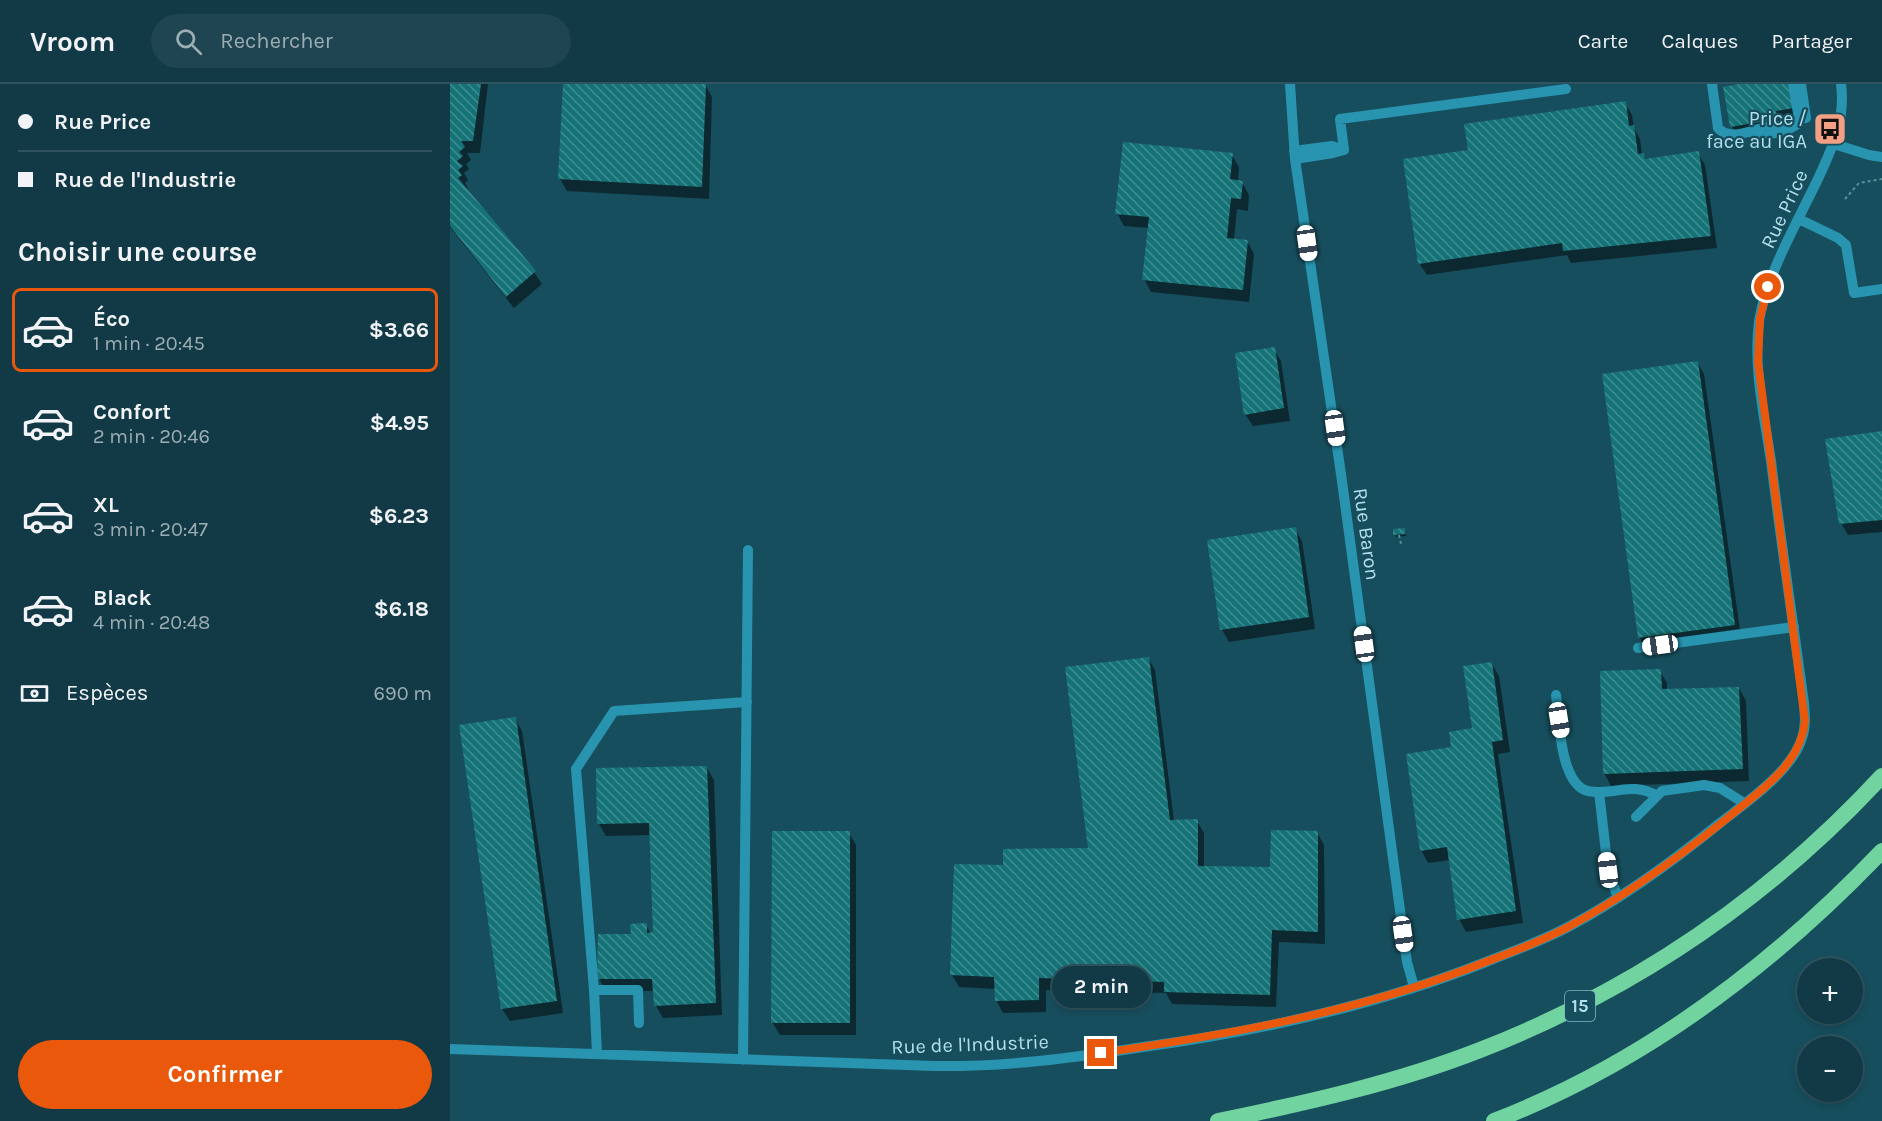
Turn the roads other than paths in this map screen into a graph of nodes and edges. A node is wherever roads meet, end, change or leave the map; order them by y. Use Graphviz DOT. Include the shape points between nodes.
graph roads {
  1 [pos="1290,84"];
  2 [pos="1712,84"];
  3 [pos="1793,84"];
  4 [pos="1801,84"];
  5 [pos="1841,84"];
  6 [pos="1566,89"];
  7 [pos="1797,123"];
  8 [pos="1833,144"];
  9 [pos="1295,155"];
  10 [pos="1882,157"];
  11 [pos="1799,219"];
  12 [pos="1882,289"];
  13 [pos="748,550"];
  14 [pos="1794,627"];
  15 [pos="1638,648"];
  16 [pos="1556,695"];
  17 [pos="747,702"];
  18 [pos="1801,742"];
  19 [pos="1882,776"];
  20 [pos="1599,792"];
  21 [pos="1657,796"];
  22 [pos="1744,803"];
  23 [pos="1636,817"];
  24 [pos="1882,850"];
  25 [pos="1618,898"];
  26 [pos="1414,987"];
  27 [pos="594,990"];
  28 [pos="639,1023"];
  29 [pos="450,1049"];
  30 [pos="597,1054"];
  31 [pos="743,1060"];
  32 [pos="1496,1120"];
  33 [pos="1218,1121"];
  1 -- 9 [label="street, Rue Baron"];
  2 -- 7 [label="street" via="1718,128 1727,134 1782,133"];
  3 -- 7 [label="street"];
  4 -- 7 [label="street" via="1806,118"];
  5 -- 8 [label="street, Rue Price" via="1841,117"];
  6 -- 9 [label="street" via="1340,119 1344,150"];
  8 -- 10 [label="street"];
  8 -- 11 [label="street, Rue Price"];
  9 -- 26 [label="street, Rue Baron" via="1407,962"];
  11 -- 12 [label="street" via="1846,245 1854,293"];
  11 -- 14 [label="street, Rue Price" via="1766,292 1757,352"];
  13 -- 17 [label="street"];
  14 -- 15 [label="street"];
  14 -- 18 [label="street, Rue Price" via="1804,703"];
  16 -- 20 [label="street" via="1566,763 1580,788"];
  17 -- 27 [label="street" via="614,711 576,770"];
  17 -- 31 [label="street"];
  18 -- 22 [label="street, Rue de l'Industrie" via="1779,773"];
  19 -- 33 [label="highway, 15" via="1812,846 1752,896 1666,958 1600,996 1521,1033 1422,1070"];
  20 -- 21 [label="street" via="1641,789"];
  20 -- 25 [label="street" via="1608,870"];
  21 -- 22 [label="street" via="1662,791 1711,785"];
  21 -- 23 [label="street"];
  22 -- 25 [label="street, Rue de l'Industrie"];
  24 -- 32 [label="highway" via="1793,938 1704,1008 1601,1071"];
  25 -- 26 [label="street, Rue de l'Industrie" via="1537,942"];
  26 -- 31 [label="street, Rue de l'Industrie" via="1288,1022 1041,1062 934,1066"];
  27 -- 28 [label="street" via="638,990"];
  27 -- 30 [label="street"];
  29 -- 30 [label="street, Rue de l'Industrie"];
  30 -- 31 [label="street, Rue de l'Industrie"];
}
